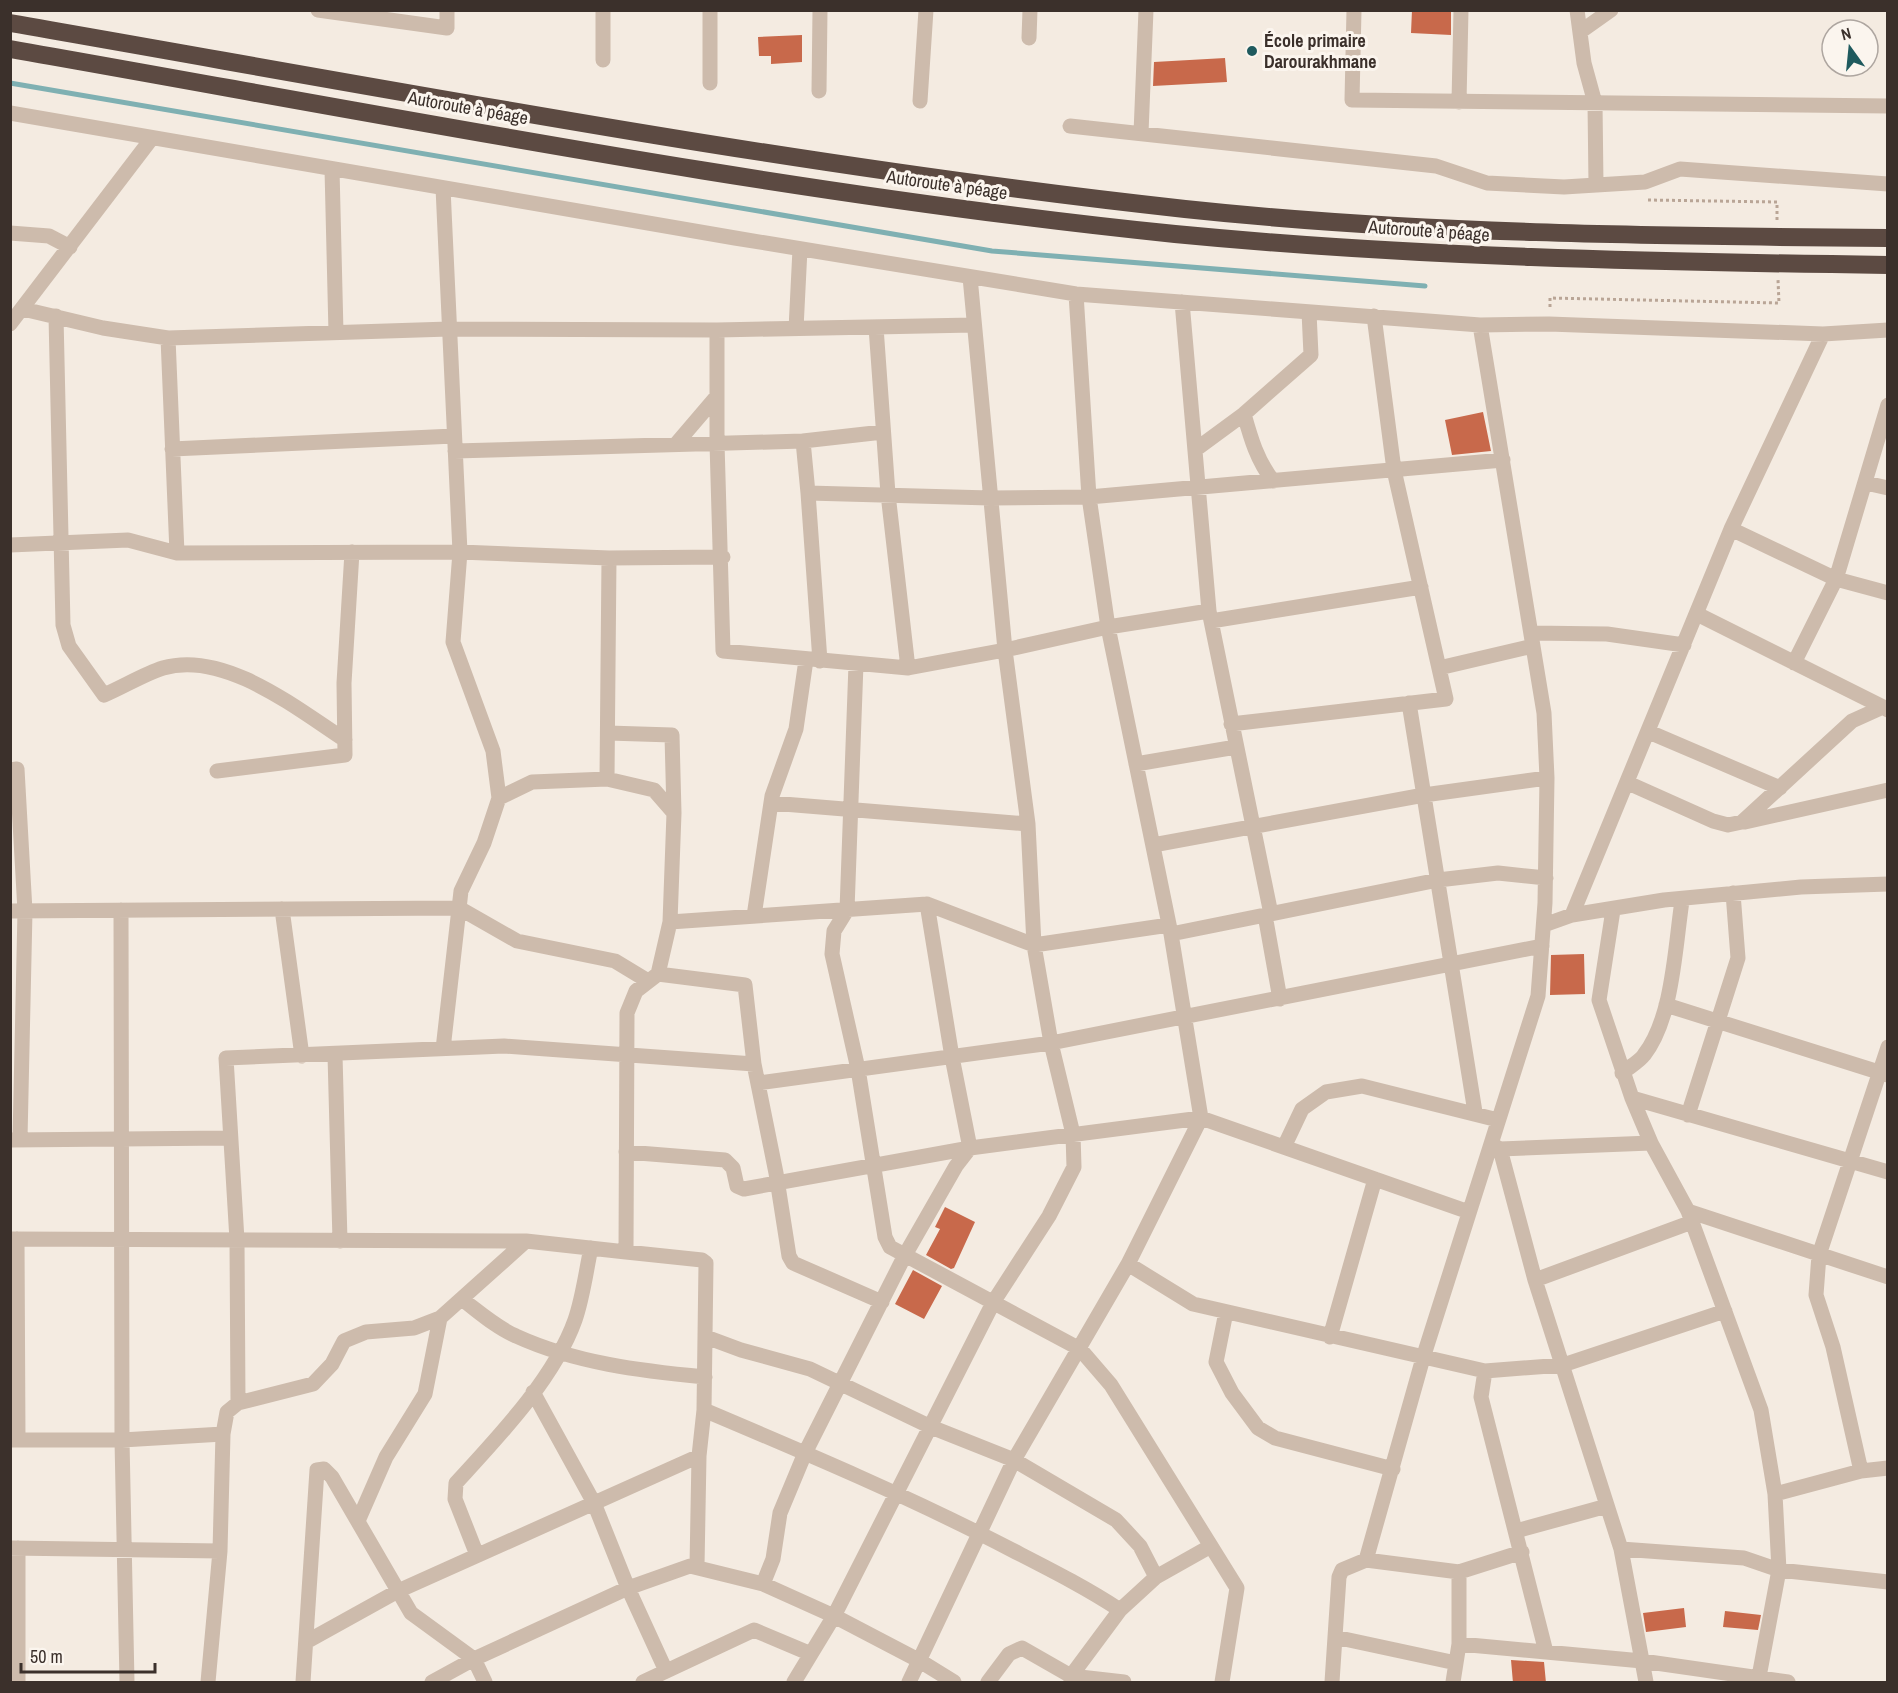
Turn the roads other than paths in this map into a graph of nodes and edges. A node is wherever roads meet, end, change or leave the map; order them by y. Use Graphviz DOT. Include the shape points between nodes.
graph roads {
  1 [pos="318,10"];
  2 [pos="447,10"];
  3 [pos="603,10"];
  4 [pos="710,10"];
  5 [pos="820,10"];
  6 [pos="926,10"];
  7 [pos="1030,10"];
  8 [pos="1146,10"];
  9 [pos="1354,10"];
  10 [pos="1461,10"];
  11 [pos="1577,10"];
  12 [pos="1611,10"];
  13 [pos="10,22"];
  14 [pos="1580,32"];
  15 [pos="1029,38"];
  16 [pos="10,50"];
  17 [pos="603,60"];
  18 [pos="710,83"];
  19 [pos="819,91"];
  20 [pos="920,101"];
  21 [pos="1459,102"];
  22 [pos="1595,103"];
  23 [pos="1887,106"];
  24 [pos="10,113"];
  25 [pos="1070,126"];
  26 [pos="1141,133"];
  27 [pos="152,138"];
  28 [pos="332,169"];
  29 [pos="1887,184"];
  30 [pos="1596,185"];
  31 [pos="444,188"];
  32 [pos="10,233"];
  33 [pos="1887,238"];
  34 [pos="70,247"];
  35 [pos="800,249"];
  36 [pos="1887,265"];
  37 [pos="970,277"];
  38 [pos="1076,294"];
  39 [pos="1182,302"];
  40 [pos="23,309"];
  41 [pos="1309,312"];
  42 [pos="57,316"];
  43 [pos="1374,316"];
  44 [pos="10,324"];
  45 [pos="974,325"];
  46 [pos="1480,325"];
  47 [pos="876,327"];
  48 [pos="449,329"];
  49 [pos="796,329"];
  50 [pos="717,330"];
  51 [pos="1887,330"];
  52 [pos="336,333"];
  53 [pos="1822,334"];
  54 [pos="168,338"];
  55 [pos="717,396"];
  56 [pos="1887,405"];
  57 [pos="1244,414"];
  58 [pos="883,432"];
  59 [pos="803,441"];
  60 [pos="455,443"];
  61 [pos="717,443"];
  62 [pos="676,444"];
  63 [pos="172,449"];
  64 [pos="1195,450"];
  65 [pos="1503,460"];
  66 [pos="1394,470"];
  67 [pos="1273,481"];
  68 [pos="1866,483"];
  69 [pos="1198,488"];
  70 [pos="1887,488"];
  71 [pos="808,494"];
  72 [pos="888,494"];
  73 [pos="1089,497"];
  74 [pos="990,498"];
  75 [pos="1731,529"];
  76 [pos="61,543"];
  77 [pos="10,545"];
  78 [pos="352,552"];
  79 [pos="460,552"];
  80 [pos="177,553"];
  81 [pos="723,557"];
  82 [pos="609,558"];
  83 [pos="1836,579"];
  84 [pos="1421,587"];
  85 [pos="1887,593"];
  86 [pos="1697,614"];
  87 [pos="1210,616"];
  88 [pos="1108,627"];
  89 [pos="1532,640"];
  90 [pos="1684,645"];
  91 [pos="1005,650"];
  92 [pos="813,660"];
  93 [pos="1794,663"];
  94 [pos="856,664"];
  95 [pos="908,668"];
  96 [pos="1439,668"];
  97 [pos="1409,703"];
  98 [pos="1885,708"];
  99 [pos="1231,724"];
  100 [pos="1649,732"];
  101 [pos="608,733"];
  102 [pos="345,740"];
  103 [pos="1236,747"];
  104 [pos="1136,764"];
  105 [pos="10,770"];
  106 [pos="217,771"];
  107 [pos="1547,778"];
  108 [pos="607,779"];
  109 [pos="1628,783"];
  110 [pos="1780,788"];
  111 [pos="1887,790"];
  112 [pos="1424,795"];
  113 [pos="499,798"];
  114 [pos="771,803"];
  115 [pos="851,808"];
  116 [pos="674,813"];
  117 [pos="1742,822"];
  118 [pos="1028,824"];
  119 [pos="1253,826"];
  120 [pos="1153,845"];
  121 [pos="1546,878"];
  122 [pos="1438,880"];
  123 [pos="1887,884"];
  124 [pos="1733,893"];
  125 [pos="1682,901"];
  126 [pos="927,904"];
  127 [pos="459,908"];
  128 [pos="282,909"];
  129 [pos="120,910"];
  130 [pos="847,910"];
  131 [pos="1612,910"];
  132 [pos="18,911"];
  133 [pos="1268,914"];
  134 [pos="1572,915"];
  135 [pos="754,916"];
  136 [pos="670,922"];
  137 [pos="1544,925"];
  138 [pos="1170,929"];
  139 [pos="1034,945"];
  140 [pos="1542,946"];
  141 [pos="1451,964"];
  142 [pos="653,978"];
  143 [pos="1280,999"];
  144 [pos="1666,1005"];
  145 [pos="1185,1018"];
  146 [pos="1718,1022"];
  147 [pos="1051,1043"];
  148 [pos="1887,1047"];
  149 [pos="443,1049"];
  150 [pos="335,1055"];
  151 [pos="626,1055"];
  152 [pos="302,1056"];
  153 [pos="952,1057"];
  154 [pos="754,1064"];
  155 [pos="858,1069"];
  156 [pos="1622,1073"];
  157 [pos="1883,1074"];
  158 [pos="758,1083"];
  159 [pos="16,1085"];
  160 [pos="1632,1098"];
  161 [pos="1475,1112"];
  162 [pos="1688,1115"];
  163 [pos="1201,1118"];
  164 [pos="1498,1120"];
  165 [pos="1073,1134"];
  166 [pos="230,1138"];
  167 [pos="15,1139"];
  168 [pos="121,1140"];
  169 [pos="1652,1143"];
  170 [pos="1284,1147"];
  171 [pos="1495,1147"];
  172 [pos="970,1148"];
  173 [pos="626,1152"];
  174 [pos="1851,1162"];
  175 [pos="874,1164"];
  176 [pos="1887,1172"];
  177 [pos="1375,1179"];
  178 [pos="777,1182"];
  179 [pos="1468,1212"];
  180 [pos="1690,1217"];
  181 [pos="14,1239"];
  182 [pos="121,1239"];
  183 [pos="237,1240"];
  184 [pos="340,1240"];
  185 [pos="526,1241"];
  186 [pos="591,1248"];
  187 [pos="626,1252"];
  188 [pos="905,1255"];
  189 [pos="1819,1255"];
  190 [pos="1128,1264"];
  191 [pos="1887,1277"];
  192 [pos="1535,1280"];
  193 [pos="463,1300"];
  194 [pos="994,1301"];
  195 [pos="882,1302"];
  196 [pos="1725,1311"];
  197 [pos="1226,1312"];
  198 [pos="440,1318"];
  199 [pos="1330,1336"];
  200 [pos="706,1337"];
  201 [pos="1080,1349"];
  202 [pos="561,1352"];
  203 [pos="1423,1358"];
  204 [pos="1563,1365"];
  205 [pos="1485,1371"];
  206 [pos="705,1377"];
  207 [pos="842,1384"];
  208 [pos="533,1392"];
  209 [pos="238,1402"];
  210 [pos="704,1410"];
  211 [pos="931,1427"];
  212 [pos="223,1434"];
  213 [pos="14,1440"];
  214 [pos="122,1440"];
  215 [pos="806,1453"];
  216 [pos="699,1456"];
  217 [pos="1014,1460"];
  218 [pos="1887,1468"];
  219 [pos="1393,1469"];
  220 [pos="1861,1471"];
  221 [pos="895,1493"];
  222 [pos="1775,1494"];
  223 [pos="594,1503"];
  224 [pos="1607,1506"];
  225 [pos="358,1521"];
  226 [pos="1516,1531"];
  227 [pos="979,1533"];
  228 [pos="1211,1546"];
  229 [pos="14,1548"];
  230 [pos="1621,1549"];
  231 [pos="126,1550"];
  232 [pos="220,1551"];
  233 [pos="1522,1552"];
  234 [pos="477,1555"];
  235 [pos="1366,1560"];
  236 [pos="697,1566"];
  237 [pos="1779,1570"];
  238 [pos="1459,1572"];
  239 [pos="1156,1577"];
  240 [pos="1887,1582"];
  241 [pos="763,1584"];
  242 [pos="627,1588"];
  243 [pos="398,1590"];
  244 [pos="1120,1610"];
  245 [pos="834,1616"];
  246 [pos="1335,1638"];
  247 [pos="306,1642"];
  248 [pos="1459,1644"];
  249 [pos="1546,1652"];
  250 [pos="811,1654"];
  251 [pos="474,1659"];
  252 [pos="920,1661"];
  253 [pos="1642,1661"];
  254 [pos="1456,1663"];
  255 [pos="666,1671"];
  256 [pos="1071,1679"];
  257 [pos="1759,1680"];
  258 [pos="18,1683"];
  259 [pos="127,1683"];
  260 [pos="208,1683"];
  261 [pos="303,1683"];
  262 [pos="432,1683"];
  263 [pos="485,1683"];
  264 [pos="643,1683"];
  265 [pos="794,1683"];
  266 [pos="909,1683"];
  267 [pos="954,1683"];
  268 [pos="988,1683"];
  269 [pos="1124,1683"];
  270 [pos="1222,1683"];
  271 [pos="1332,1683"];
  272 [pos="1453,1683"];
  273 [pos="1646,1683"];
  274 [pos="1788,1683"];
  1 -- 2 [label="street" via="447,28"];
  3 -- 17 [label="street"];
  4 -- 18 [label="street"];
  5 -- 19 [label="street"];
  6 -- 20 [label="street"];
  7 -- 15 [label="street"];
  8 -- 26 [label="street"];
  9 -- 21 [label="street" via="1352,100"];
  10 -- 21 [label="street"];
  11 -- 14 [label="street"];
  12 -- 14 [label="street"];
  13 -- 33 [label="highway" via="831,165 1177,208 1512,233"];
  14 -- 22 [label="street"];
  16 -- 36 [label="highway, Autoroute à péage" via="700,169 1052,220 1201,236 1514,258"];
  21 -- 22 [label="street"];
  22 -- 23 [label="street"];
  22 -- 30 [label="street"];
  24 -- 27 [label="street"];
  25 -- 26 [label="street"];
  26 -- 30 [label="street" via="1436,166 1486,183"];
  27 -- 28 [label="street"];
  27 -- 34 [label="street"];
  28 -- 31 [label="street"];
  28 -- 52 [label="street"];
  29 -- 30 [label="street" via="1680,169 1645,182"];
  31 -- 35 [label="street"];
  31 -- 48 [label="street"];
  32 -- 34 [label="street" via="49,236"];
  34 -- 40 [label="street"];
  35 -- 37 [label="street"];
  35 -- 49 [label="street"];
  37 -- 38 [label="street"];
  37 -- 45 [label="street"];
  38 -- 39 [label="street"];
  38 -- 73 [label="street"];
  39 -- 41 [label="street"];
  39 -- 64 [label="street"];
  40 -- 42 [label="street"];
  40 -- 44 [label="street"];
  41 -- 43 [label="street"];
  41 -- 57 [label="street" via="1311,355"];
  42 -- 54 [label="street"];
  42 -- 76 [label="street"];
  43 -- 46 [label="street"];
  43 -- 66 [label="street"];
  45 -- 47 [label="street"];
  45 -- 74 [label="street"];
  46 -- 53 [label="street"];
  46 -- 65 [label="street"];
  47 -- 49 [label="street"];
  47 -- 58 [label="street"];
  48 -- 50 [label="street"];
  48 -- 52 [label="street"];
  48 -- 60 [label="street"];
  49 -- 50 [label="street"];
  50 -- 55 [label="street"];
  51 -- 53 [label="street"];
  52 -- 54 [label="street"];
  53 -- 75 [label="street"];
  54 -- 63 [label="street"];
  55 -- 61 [label="street"];
  55 -- 62 [label="street"];
  56 -- 68 [label="street"];
  57 -- 64 [label="street"];
  57 -- 67 [label="street" via="1252,447"];
  58 -- 59 [label="street"];
  58 -- 72 [label="street"];
  59 -- 61 [label="street"];
  59 -- 71 [label="street"];
  60 -- 62 [label="street"];
  60 -- 63 [label="street"];
  60 -- 79 [label="street"];
  61 -- 62 [label="street"];
  61 -- 81 [label="street"];
  63 -- 80 [label="street"];
  64 -- 69 [label="street"];
  65 -- 66 [label="street"];
  65 -- 89 [label="street"];
  66 -- 67 [label="street"];
  66 -- 84 [label="street"];
  67 -- 69 [label="street"];
  68 -- 70 [label="street"];
  68 -- 83 [label="street"];
  69 -- 73 [label="street"];
  69 -- 87 [label="street"];
  71 -- 72 [label="street"];
  71 -- 92 [label="street"];
  72 -- 74 [label="street"];
  72 -- 95 [label="street"];
  73 -- 74 [label="street"];
  73 -- 88 [label="street"];
  74 -- 91 [label="street"];
  75 -- 83 [label="street"];
  75 -- 86 [label="street"];
  76 -- 77 [label="street"];
  76 -- 80 [label="street" via="128,540"];
  76 -- 102 [label="street" via="63,625 69,646 104,695 162,668 190,664 223,669 267,690"];
  78 -- 79 [label="street"];
  78 -- 80 [label="street"];
  78 -- 102 [label="street" via="344,683"];
  79 -- 82 [label="street"];
  79 -- 113 [label="street" via="453,642 493,751"];
  81 -- 82 [label="street"];
  81 -- 92 [label="street" via="723,651"];
  82 -- 101 [label="street"];
  83 -- 85 [label="street"];
  83 -- 93 [label="street"];
  84 -- 87 [label="street"];
  84 -- 96 [label="street"];
  86 -- 90 [label="street"];
  86 -- 93 [label="street"];
  87 -- 88 [label="street"];
  87 -- 99 [label="street"];
  88 -- 91 [label="street"];
  88 -- 104 [label="street"];
  89 -- 90 [label="street" via="1607,634"];
  89 -- 96 [label="street"];
  89 -- 107 [label="street" via="1544,713"];
  90 -- 100 [label="street"];
  91 -- 95 [label="street"];
  91 -- 118 [label="street"];
  92 -- 94 [label="street"];
  92 -- 114 [label="street" via="796,729"];
  93 -- 98 [label="street"];
  94 -- 95 [label="street"];
  94 -- 115 [label="street"];
  96 -- 97 [label="street" via="1446,699"];
  97 -- 99 [label="street"];
  97 -- 112 [label="street"];
  98 -- 110 [label="street" via="1852,721"];
  99 -- 103 [label="street"];
  100 -- 109 [label="street"];
  100 -- 110 [label="street"];
  101 -- 108 [label="street"];
  101 -- 116 [label="street" via="672,735"];
  102 -- 106 [label="street" via="345,755"];
  103 -- 104 [label="street"];
  103 -- 119 [label="street"];
  104 -- 120 [label="street"];
  105 -- 132 [label="street" via="17,769"];
  107 -- 112 [label="street"];
  107 -- 121 [label="street"];
  108 -- 113 [label="street" via="532,782"];
  108 -- 116 [label="street" via="654,790"];
  109 -- 117 [label="street" via="1713,821 1728,825"];
  109 -- 134 [label="street"];
  110 -- 117 [label="street"];
  111 -- 117 [label="street"];
  112 -- 119 [label="street"];
  112 -- 122 [label="street"];
  113 -- 127 [label="street" via="484,843 461,891"];
  114 -- 115 [label="street"];
  114 -- 135 [label="street"];
  115 -- 118 [label="street"];
  115 -- 130 [label="street"];
  116 -- 136 [label="street"];
  118 -- 139 [label="street"];
  119 -- 120 [label="street"];
  119 -- 133 [label="street"];
  120 -- 138 [label="street"];
  121 -- 122 [label="street" via="1498,873"];
  121 -- 137 [label="street"];
  122 -- 133 [label="street"];
  122 -- 141 [label="street"];
  123 -- 124 [label="street"];
  124 -- 125 [label="street"];
  124 -- 146 [label="street" via="1738,958"];
  125 -- 131 [label="street" via="1664,900"];
  125 -- 144 [label="street"];
  126 -- 130 [label="street"];
  126 -- 139 [label="street"];
  126 -- 153 [label="street"];
  127 -- 128 [label="street"];
  127 -- 142 [label="street" via="517,941 615,961"];
  127 -- 149 [label="street"];
  128 -- 129 [label="street"];
  128 -- 152 [label="street"];
  129 -- 132 [label="street"];
  129 -- 168 [label="street"];
  130 -- 135 [label="street"];
  130 -- 155 [label="street" via="834,931 832,954"];
  131 -- 134 [label="street"];
  131 -- 156 [label="street" via="1599,1000"];
  132 -- 159 [label="street"];
  133 -- 138 [label="street"];
  133 -- 143 [label="street"];
  134 -- 137 [label="street"];
  135 -- 136 [label="street"];
  136 -- 142 [label="street"];
  137 -- 140 [label="street"];
  138 -- 139 [label="street"];
  138 -- 145 [label="street"];
  139 -- 147 [label="street"];
  140 -- 141 [label="street"];
  140 -- 164 [label="street" via="1538,996"];
  141 -- 143 [label="street"];
  141 -- 161 [label="street"];
  142 -- 151 [label="street" via="636,991 627,1013"];
  142 -- 154 [label="street" via="745,985"];
  143 -- 145 [label="street"];
  144 -- 146 [label="street"];
  144 -- 156 [label="street" via="1656,1035 1643,1056"];
  145 -- 147 [label="street"];
  145 -- 163 [label="street"];
  146 -- 157 [label="street"];
  146 -- 162 [label="street"];
  147 -- 153 [label="street"];
  147 -- 165 [label="street"];
  148 -- 157 [label="street"];
  149 -- 150 [label="street"];
  149 -- 151 [label="street" via="504,1046"];
  150 -- 152 [label="street"];
  150 -- 184 [label="street"];
  151 -- 154 [label="street"];
  151 -- 173 [label="street"];
  152 -- 166 [label="street" via="226,1058"];
  153 -- 155 [label="street"];
  153 -- 172 [label="street"];
  154 -- 158 [label="street"];
  155 -- 158 [label="street"];
  155 -- 175 [label="street"];
  156 -- 160 [label="street"];
  157 -- 174 [label="street"];
  158 -- 178 [label="street"];
  159 -- 167 [label="street"];
  160 -- 162 [label="street"];
  160 -- 169 [label="street"];
  161 -- 164 [label="street"];
  161 -- 170 [label="street" via="1362,1086 1326,1092 1302,1109"];
  162 -- 174 [label="street"];
  163 -- 165 [label="street"];
  163 -- 170 [label="street"];
  163 -- 190 [label="street"];
  164 -- 171 [label="street"];
  165 -- 172 [label="street"];
  165 -- 194 [label="street" via="1074,1167 1049,1216"];
  166 -- 168 [label="street"];
  166 -- 183 [label="street"];
  167 -- 168 [label="street"];
  168 -- 182 [label="street"];
  169 -- 171 [label="street"];
  169 -- 180 [label="street"];
  170 -- 177 [label="street"];
  171 -- 179 [label="street"];
  171 -- 192 [label="street"];
  172 -- 175 [label="street"];
  172 -- 188 [label="street"];
  173 -- 178 [label="street" via="725,1160 734,1168 737,1186 744,1189"];
  173 -- 187 [label="street"];
  174 -- 176 [label="street"];
  174 -- 189 [label="street"];
  175 -- 178 [label="street"];
  175 -- 188 [label="street" via="885,1237 890,1246"];
  177 -- 179 [label="street"];
  177 -- 199 [label="street"];
  178 -- 195 [label="street" via="786,1248 793,1263"];
  179 -- 203 [label="street"];
  180 -- 189 [label="street"];
  180 -- 192 [label="street"];
  180 -- 196 [label="street"];
  181 -- 182 [label="street"];
  181 -- 213 [label="street"];
  182 -- 183 [label="street"];
  182 -- 214 [label="street"];
  183 -- 184 [label="street"];
  183 -- 209 [label="street"];
  184 -- 185 [label="street"];
  185 -- 186 [label="street"];
  185 -- 193 [label="street"];
  186 -- 187 [label="street"];
  186 -- 202 [label="street" via="575,1318"];
  187 -- 200 [label="street" via="706,1263"];
  188 -- 194 [label="street"];
  188 -- 195 [label="street"];
  189 -- 191 [label="street"];
  189 -- 220 [label="street" via="1816,1295 1833,1347"];
  190 -- 197 [label="street" via="1193,1304"];
  190 -- 201 [label="street"];
  192 -- 204 [label="street"];
  193 -- 198 [label="street"];
  193 -- 202 [label="street" via="514,1336"];
  194 -- 201 [label="street"];
  194 -- 211 [label="street"];
  195 -- 207 [label="street"];
  196 -- 204 [label="street"];
  196 -- 222 [label="street" via="1761,1410"];
  197 -- 199 [label="street"];
  197 -- 219 [label="street" via="1216,1362 1232,1393 1258,1428 1275,1438"];
  198 -- 209 [label="street" via="414,1328 366,1332 344,1341 332,1364 313,1384"];
  198 -- 225 [label="street" via="425,1394 386,1457"];
  199 -- 203 [label="street"];
  200 -- 206 [label="street"];
  200 -- 207 [label="street" via="810,1369"];
  201 -- 217 [label="street"];
  201 -- 228 [label="street" via="1111,1385"];
  202 -- 206 [label="street" via="626,1369"];
  202 -- 208 [label="street"];
  203 -- 205 [label="street"];
  203 -- 219 [label="street"];
  204 -- 205 [label="street"];
  204 -- 224 [label="street"];
  205 -- 226 [label="street" via="1481,1397"];
  206 -- 210 [label="street"];
  207 -- 211 [label="street"];
  207 -- 215 [label="street"];
  208 -- 223 [label="street"];
  208 -- 234 [label="street" via="456,1483 455,1499"];
  209 -- 212 [label="street" via="227,1412"];
  210 -- 215 [label="street"];
  210 -- 216 [label="street"];
  211 -- 217 [label="street"];
  211 -- 221 [label="street"];
  212 -- 214 [label="street"];
  212 -- 232 [label="street"];
  213 -- 214 [label="street"];
  214 -- 231 [label="street"];
  215 -- 221 [label="street"];
  215 -- 241 [label="street" via="780,1513 773,1559"];
  216 -- 223 [label="street"];
  216 -- 236 [label="street"];
  217 -- 227 [label="street"];
  217 -- 239 [label="street" via="1116,1520 1140,1546"];
  218 -- 220 [label="street"];
  219 -- 235 [label="street"];
  220 -- 222 [label="street"];
  221 -- 227 [label="street"];
  221 -- 245 [label="street"];
  222 -- 237 [label="street"];
  223 -- 234 [label="street"];
  223 -- 242 [label="street"];
  224 -- 226 [label="street"];
  224 -- 230 [label="street"];
  225 -- 243 [label="street"];
  225 -- 247 [label="street" via="332,1477 317,1470"];
  226 -- 233 [label="street"];
  227 -- 244 [label="street"];
  227 -- 252 [label="street"];
  228 -- 239 [label="street"];
  228 -- 270 [label="street" via="1237,1587"];
  229 -- 231 [label="street"];
  229 -- 258 [label="street"];
  230 -- 237 [label="street" via="1744,1558"];
  230 -- 253 [label="street"];
  231 -- 232 [label="street"];
  231 -- 259 [label="street"];
  232 -- 260 [label="street"];
  233 -- 238 [label="street"];
  233 -- 249 [label="street"];
  234 -- 243 [label="street"];
  235 -- 238 [label="street"];
  235 -- 246 [label="street" via="1347,1567 1339,1576"];
  236 -- 241 [label="street"];
  236 -- 242 [label="street" via="684,1566"];
  237 -- 240 [label="street"];
  237 -- 257 [label="street"];
  238 -- 248 [label="street"];
  239 -- 244 [label="street"];
  241 -- 245 [label="street"];
  242 -- 251 [label="street"];
  242 -- 255 [label="street"];
  243 -- 247 [label="street"];
  243 -- 251 [label="street" via="411,1612"];
  244 -- 256 [label="street"];
  245 -- 250 [label="street"];
  245 -- 252 [label="street"];
  246 -- 254 [label="street"];
  246 -- 271 [label="street"];
  247 -- 261 [label="street"];
  248 -- 249 [label="street"];
  248 -- 254 [label="street"];
  249 -- 253 [label="street"];
  250 -- 255 [label="street" via="754,1630"];
  250 -- 265 [label="street"];
  251 -- 262 [label="street"];
  251 -- 263 [label="street"];
  252 -- 266 [label="street"];
  252 -- 267 [label="street"];
  253 -- 257 [label="street"];
  253 -- 273 [label="street"];
  254 -- 272 [label="street"];
  255 -- 264 [label="street"];
  256 -- 268 [label="street" via="1022,1648 1009,1654"];
  256 -- 269 [label="street"];
  257 -- 274 [label="street"];
}
